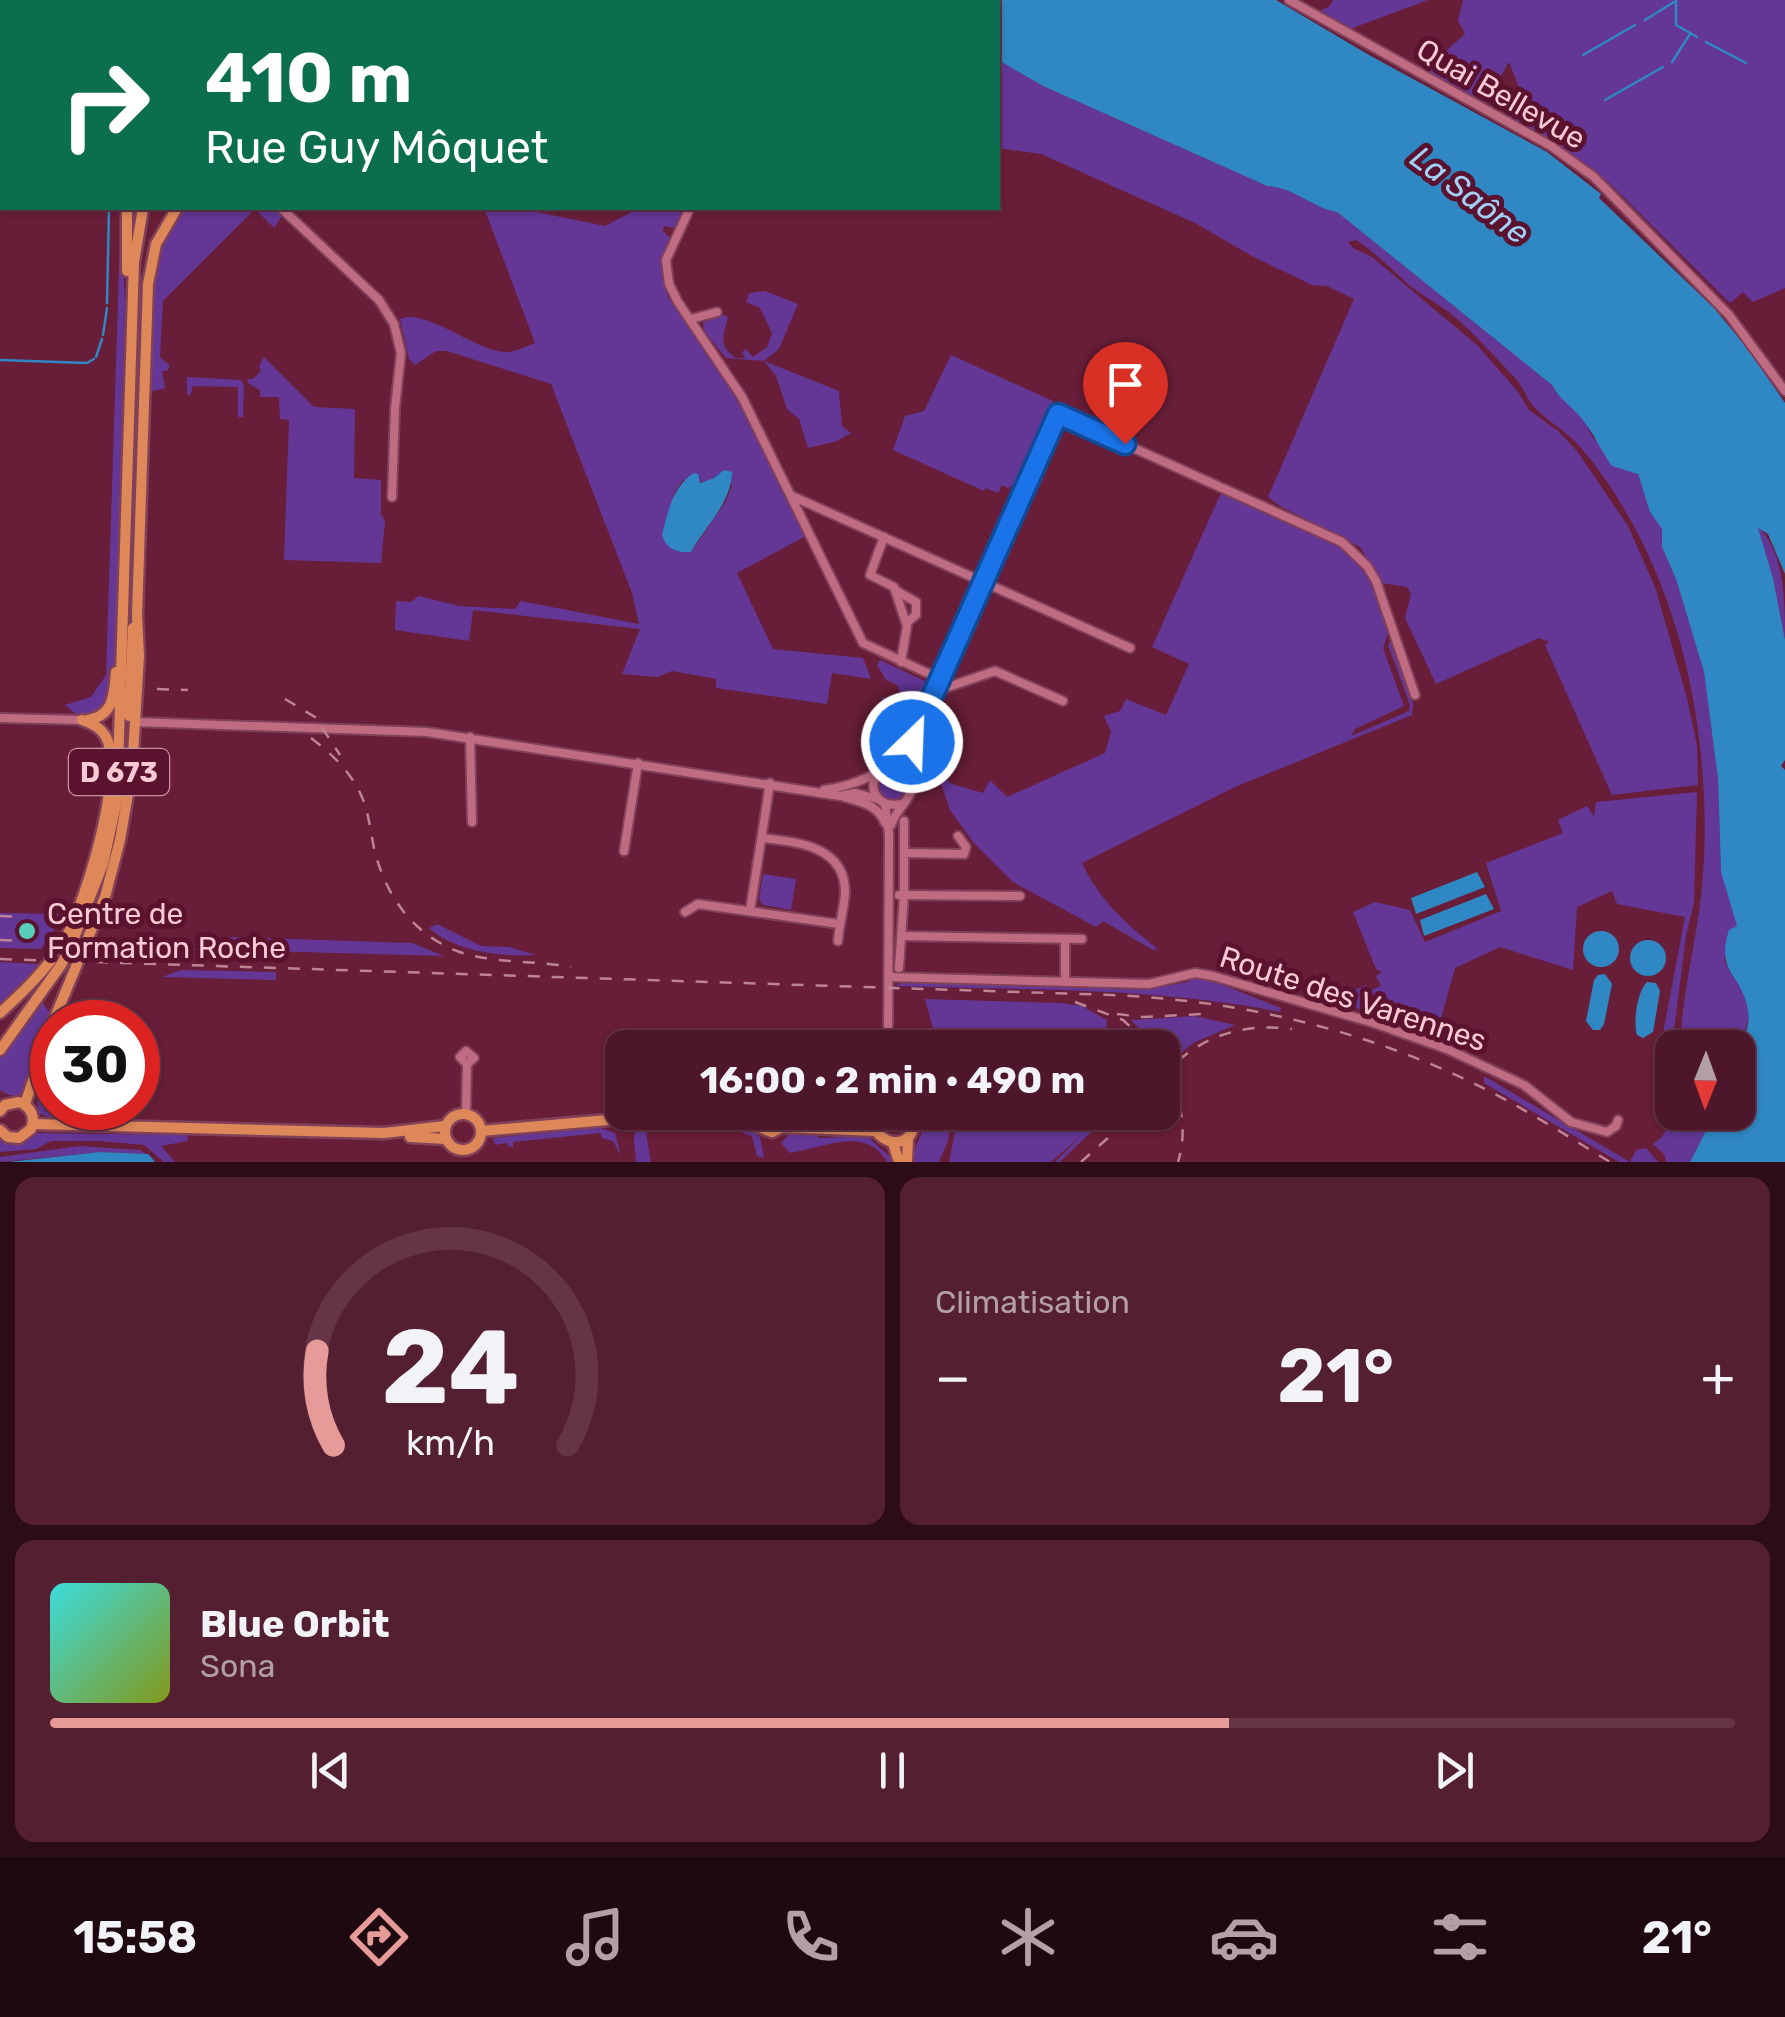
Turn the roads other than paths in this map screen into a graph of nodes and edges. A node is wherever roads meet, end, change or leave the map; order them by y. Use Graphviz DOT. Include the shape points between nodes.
graph roads {
  1 [pos="1289,0"];
  2 [pos="127,210"];
  3 [pos="142,210"];
  4 [pos="176,210"];
  5 [pos="283,210"];
  6 [pos="689,210"];
  7 [pos="717,312"];
  8 [pos="691,319"];
  9 [pos="131,383"];
  10 [pos="1785,391"];
  11 [pos="792,496"];
  12 [pos="392,497"];
  13 [pos="884,537"];
  14 [pos="984,582"];
  15 [pos="125,589"];
  16 [pos="895,590"];
  17 [pos="137,614"];
  18 [pos="906,623"];
  19 [pos="1130,648"];
  20 [pos="901,662"];
  21 [pos="940,681"];
  22 [pos="1415,694"];
  23 [pos="1063,701"];
  24 [pos="0,718"];
  25 [pos="82,720"];
  26 [pos="132,725"];
  27 [pos="470,737"];
  28 [pos="912,742"];
  29 [pos="638,763"];
  30 [pos="890,765"];
  31 [pos="907,770"];
  32 [pos="876,773"];
  33 [pos="770,782"];
  34 [pos="820,791"];
  35 [pos="840,796"];
  36 [pos="882,802"];
  37 [pos="901,804"];
  38 [pos="904,821"];
  39 [pos="472,822"];
  40 [pos="890,835"];
  41 [pos="958,836"];
  42 [pos="762,838"];
  43 [pos="624,851"];
  44 [pos="904,853"];
  45 [pos="890,894"];
  46 [pos="904,895"];
  47 [pos="1020,896"];
  48 [pos="750,911"];
  49 [pos="685,912"];
  50 [pos="839,924"];
  51 [pos="902,936"];
  52 [pos="1065,939"];
  53 [pos="1082,939"];
  54 [pos="838,942"];
  55 [pos="899,968"];
  56 [pos="889,977"];
  57 [pos="1065,980"];
  58 [pos="62,1000"];
  59 [pos="0,1013"];
  60 [pos="888,1030"];
  61 [pos="0,1050"];
  62 [pos="467,1064"];
  63 [pos="30,1090"];
  64 [pos="2,1104"];
  65 [pos="25,1104"];
  66 [pos="30,1110"];
  67 [pos="466,1114"];
  68 [pos="605,1119"];
  69 [pos="1618,1120"];
  70 [pos="445,1126"];
  71 [pos="160,1127"];
  72 [pos="30,1130"];
  73 [pos="876,1130"];
  74 [pos="914,1130"];
  75 [pos="482,1131"];
  76 [pos="1,1133"];
  77 [pos="384,1133"];
  78 [pos="446,1139"];
  79 [pos="908,1139"];
  80 [pos="894,1143"];
  81 [pos="466,1154"];
  82 [pos="474,1162"];
  83 [pos="903,1162"];
  1 -- 10 [label="street, Quai Bellevue" via="1594,176 1728,315"];
  2 -- 9 [label="main road"];
  3 -- 9 [label="main road, D 673"];
  4 -- 17 [label="main road" via="156,244 148,284"];
  5 -- 12 [label="street" via="379,300 394,324 401,353"];
  6 -- 8 [label="street" via="666,272"];
  7 -- 8 [label="street"];
  8 -- 11 [label="street" via="742,398"];
  9 -- 15 [label="main road, D 673"];
  11 -- 13 [label="street"];
  11 -- 20 [label="street" via="863,642"];
  13 -- 14 [label="street"];
  13 -- 16 [label="street" via="870,575"];
  14 -- 19 [label="street"];
  14 -- 21 [label="street"];
  14 -- 22 [label="street" via="1058,414 1342,542 1367,566 1384,600"];
  15 -- 25 [label="main road" via="112,705"];
  15 -- 61 [label="main road, D 673, bridge" via="117,800 103,864 70,948"];
  16 -- 18 [label="street"];
  16 -- 18 [label="street" via="916,602 916,615"];
  17 -- 26 [label="main road"];
  17 -- 26 [label="main road"];
  18 -- 20 [label="street"];
  20 -- 21 [label="street"];
  21 -- 23 [label="street" via="948,687 995,670"];
  21 -- 28 [label="street"];
  24 -- 25 [label="street"];
  25 -- 59 [label="main road" via="103,732 110,755 106,811 91,872 62,944"];
  26 -- 27 [label="street"];
  26 -- 58 [label="main road" via="120,840 105,897"];
  27 -- 29 [label="street"];
  27 -- 39 [label="street"];
  28 -- 30 [label="street"];
  28 -- 31 [label="street"];
  29 -- 33 [label="street"];
  29 -- 43 [label="street"];
  30 -- 31 [label="street"];
  30 -- 32 [label="street"];
  31 -- 37 [label="street" via="914,789"];
  32 -- 34 [label="street"];
  32 -- 36 [label="street" via="872,786"];
  33 -- 34 [label="street"];
  33 -- 42 [label="street"];
  34 -- 35 [label="street"];
  35 -- 36 [label="street" via="855,793"];
  35 -- 40 [label="street" via="876,810"];
  36 -- 37 [label="street"];
  36 -- 40 [label="street"];
  37 -- 40 [label="street"];
  38 -- 44 [label="street"];
  40 -- 45 [label="street"];
  41 -- 44 [label="street" via="964,854"];
  42 -- 48 [label="street"];
  42 -- 50 [label="street" via="805,843 838,864 845,896"];
  44 -- 46 [label="street"];
  45 -- 46 [label="street"];
  45 -- 56 [label="street"];
  46 -- 47 [label="street"];
  46 -- 51 [label="street"];
  48 -- 49 [label="street" via="698,904"];
  48 -- 50 [label="street"];
  50 -- 54 [label="street"];
  51 -- 52 [label="street"];
  51 -- 55 [label="street"];
  52 -- 53 [label="street"];
  52 -- 57 [label="street"];
  56 -- 57 [label="street, Route des Varennes"];
  56 -- 60 [label="street"];
  57 -- 69 [label="street, Route des Varennes" via="1149,984 1195,973 1259,988 1476,1060 1524,1085 1571,1122 1607,1132"];
  62 -- 67 [label="street"];
  63 -- 65 [label="main road"];
  64 -- 65 [label="main road"];
  65 -- 66 [label="main road"];
  67 -- 70 [label="main road"];
  67 -- 75 [label="main road"];
  68 -- 75 [label="main road"];
  70 -- 77 [label="main road"];
  70 -- 78 [label="main road"];
  71 -- 77 [label="main road"];
  72 -- 76 [label="main road" via="19,1138"];
  73 -- 80 [label="main road"];
  74 -- 79 [label="main road"];
  75 -- 81 [label="main road"];
  77 -- 78 [label="main road"];
  78 -- 81 [label="main road"];
  79 -- 80 [label="main road"];
  79 -- 83 [label="main road"];
  80 -- 83 [label="main road"];
  81 -- 82 [label="main road"];
}
